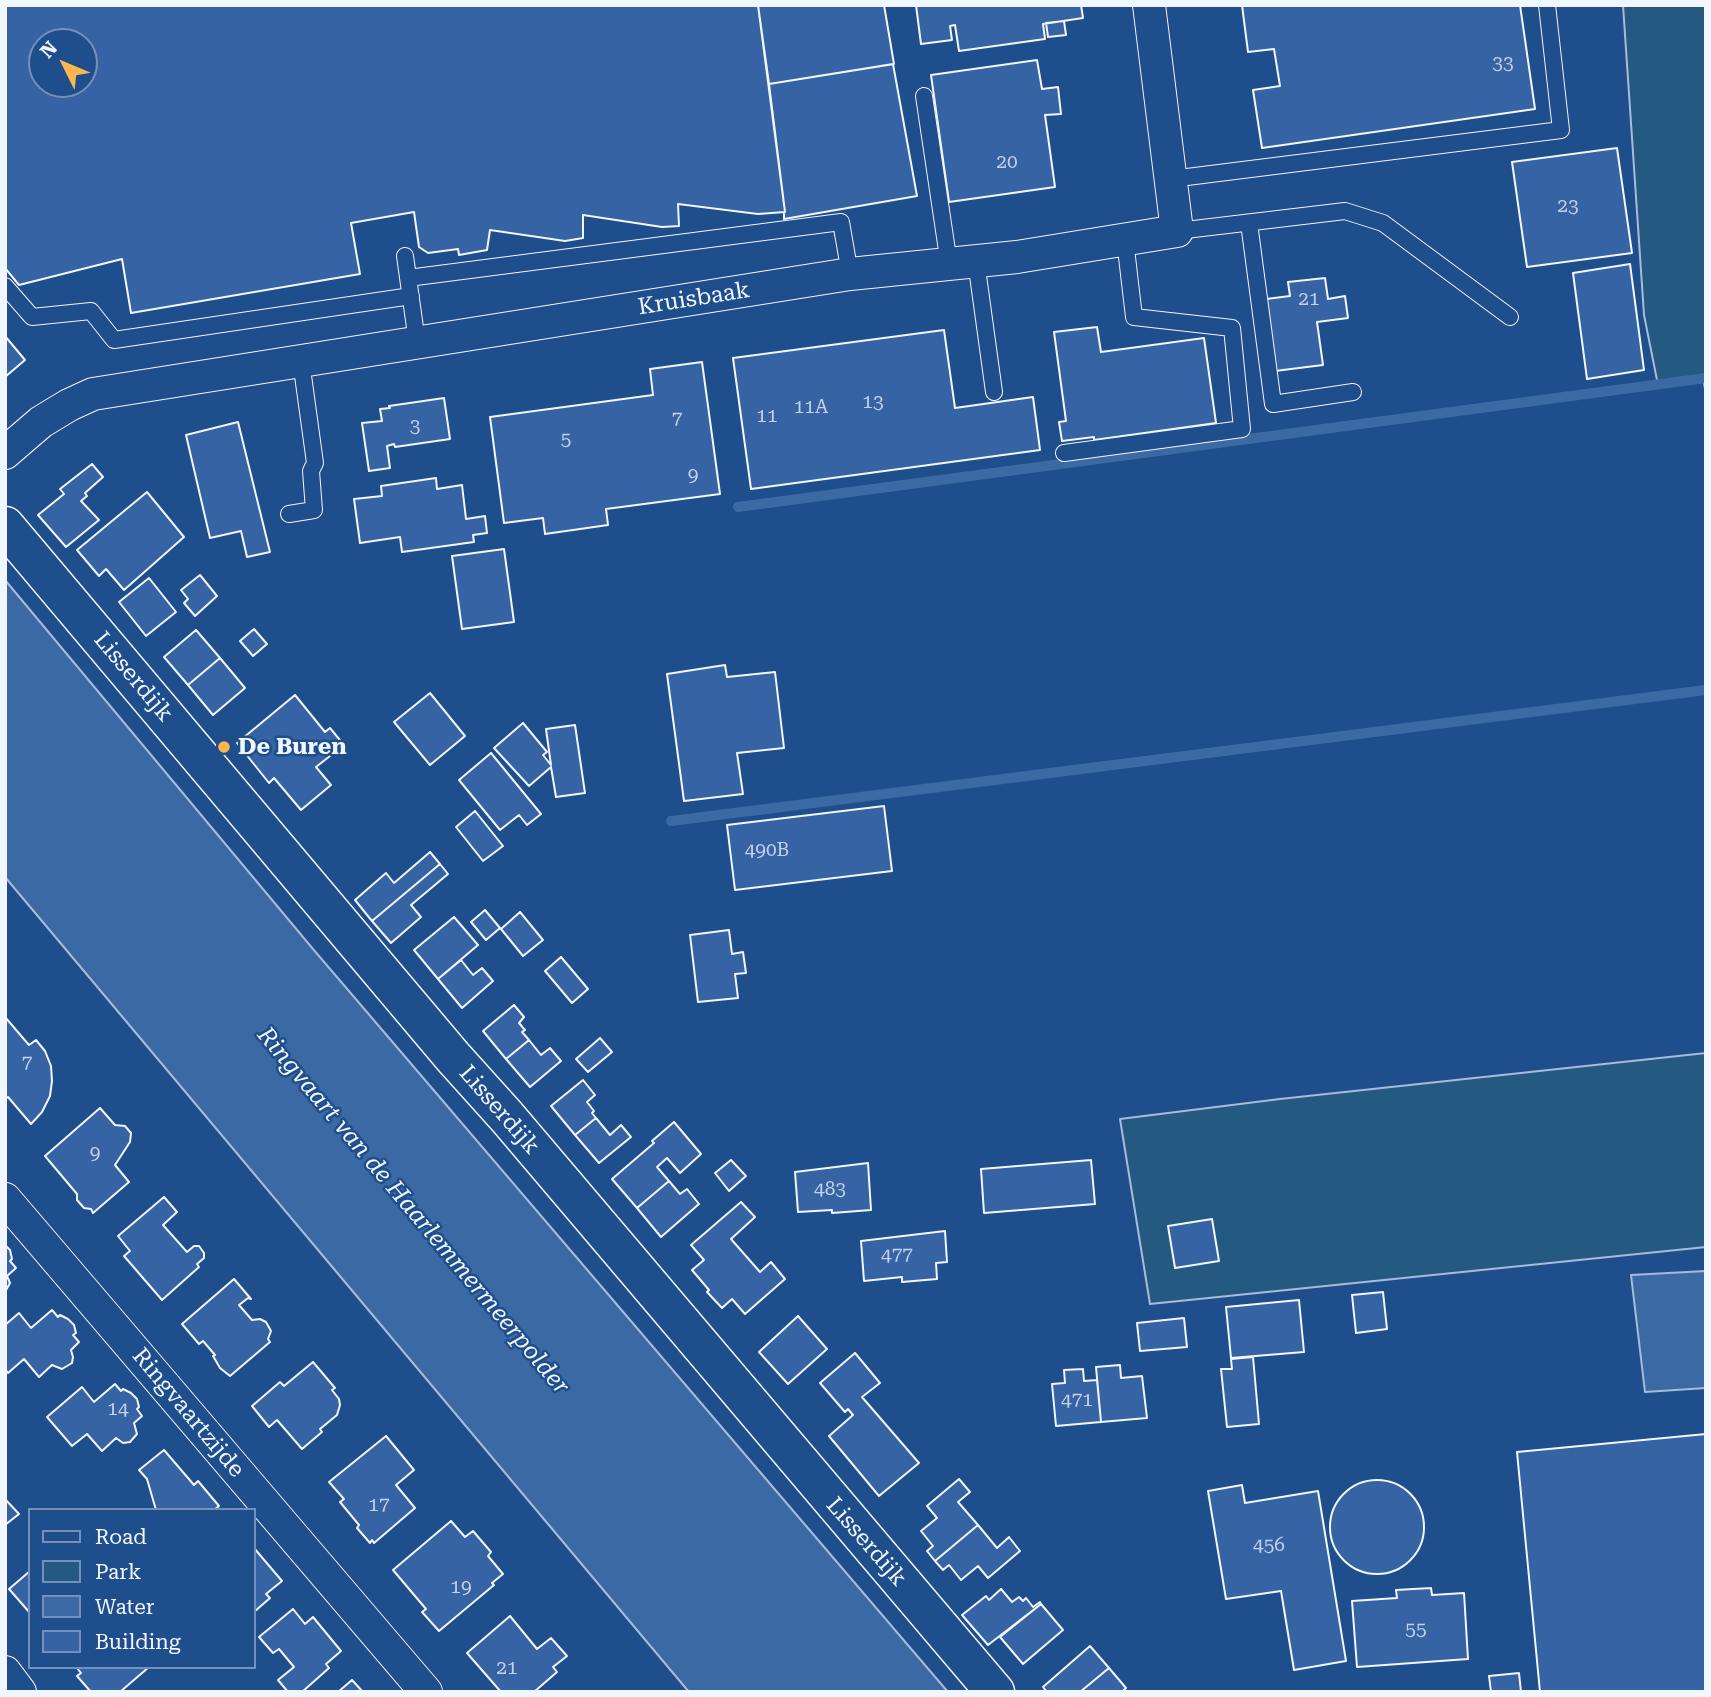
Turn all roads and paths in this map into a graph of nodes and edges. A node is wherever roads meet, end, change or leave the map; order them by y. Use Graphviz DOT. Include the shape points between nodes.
graph roads {
  1 [pos="1149,5"];
  2 [pos="1547,5"];
  3 [pos="924,96"];
  4 [pos="1171,179"];
  5 [pos="1249,223"];
  6 [pos="1177,231"];
  7 [pos="1125,240"];
  8 [pos="405,256"];
  9 [pos="963,263"];
  10 [pos="850,274"];
  11 [pos="408,278"];
  12 [pos="5,286"];
  13 [pos="411,296"];
  14 [pos="1510,317"];
  15 [pos="417,342"];
  16 [pos="301,361"];
  17 [pos="994,392"];
  18 [pos="1353,392"];
  19 [pos="5,453"];
  20 [pos="1064,453"];
  21 [pos="289,514"];
  22 [pos="5,526"];
  23 [pos="5,1199"];
  24 [pos="5,1672"];
  25 [pos="20,1692"];
  26 [pos="426,1692"];
  27 [pos="995,1692"];
  1 -- 4 [label="street"];
  2 -- 4 [label="lane" via="1561,130"];
  3 -- 9 [label="lane"];
  4 -- 6 [label="street"];
  5 -- 6 [label="lane"];
  5 -- 14 [label="lane" via="1345,211 1383,223"];
  5 -- 18 [label="lane" via="1273,404"];
  6 -- 7 [label="street, Kruisbaak"];
  7 -- 9 [label="street, Kruisbaak"];
  7 -- 20 [label="lane" via="1134,317 1232,328 1242,429"];
  8 -- 11 [label="lane"];
  9 -- 10 [label="street, Kruisbaak"];
  9 -- 17 [label="lane"];
  10 -- 11 [label="lane" via="841,222"];
  10 -- 15 [label="street, Kruisbaak"];
  11 -- 13 [label="lane"];
  12 -- 13 [label="lane" via="32,317 91,311 114,340"];
  13 -- 15 [label="lane"];
  15 -- 16 [label="street, Kruisbaak"];
  16 -- 19 [label="street, Kruisbaak" via="93,394 41,422"];
  16 -- 21 [label="lane" via="315,463 311,471 314,510"];
  22 -- 27 [label="street, Lisserdijk"];
  23 -- 26 [label="street, Ringvaartzijde"];
  24 -- 25 [label="street"];
}
